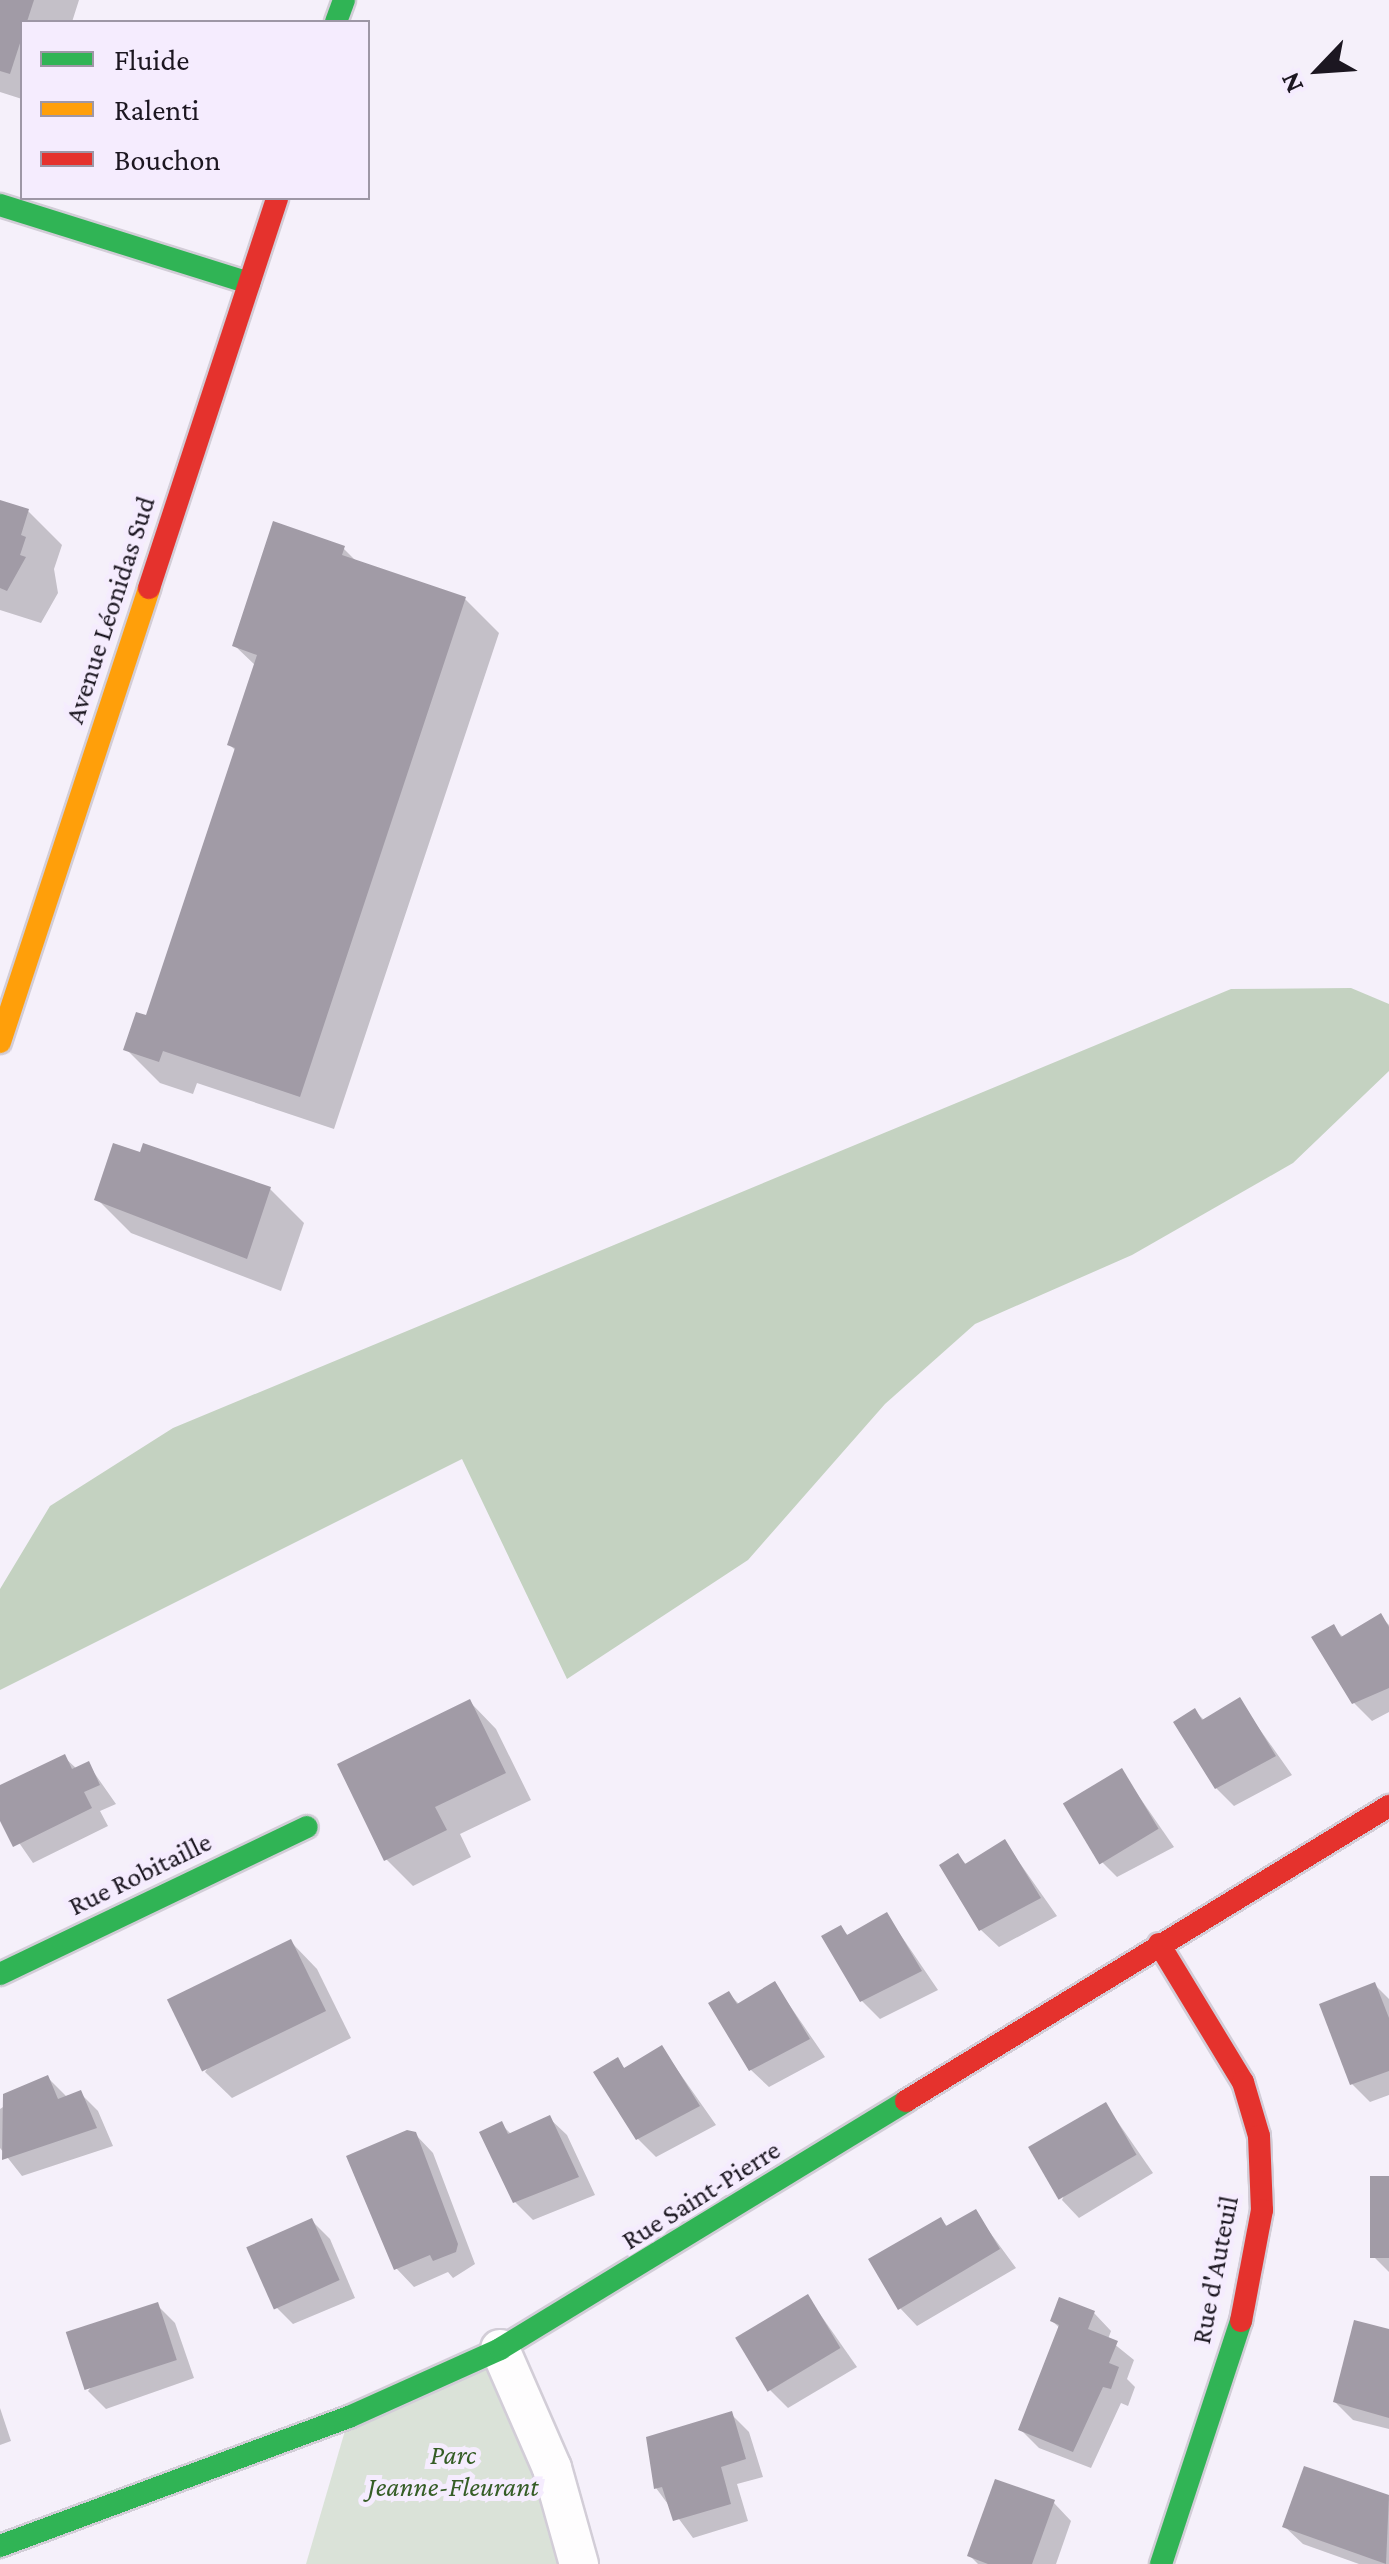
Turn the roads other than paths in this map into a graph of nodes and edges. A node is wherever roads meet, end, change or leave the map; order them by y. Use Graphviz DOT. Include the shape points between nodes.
graph roads {
  1 [pos="277,200"];
  2 [pos="0,205"];
  3 [pos="249,283"];
  4 [pos="0,1042"];
  5 [pos="1389,1806"];
  6 [pos="307,1828"];
  7 [pos="1159,1944"];
  8 [pos="0,1974"];
  9 [pos="500,2349"];
  10 [pos="18,2548"];
  11 [pos="579,2564"];
  12 [pos="1162,2564"];
  1 -- 3 [label="street, Avenue Léonidas Sud"];
  2 -- 3 [label="street"];
  3 -- 4 [label="street, Avenue Léonidas Sud"];
  5 -- 7 [label="street, Rue Saint-Pierre"];
  6 -- 8 [label="street, Rue Robitaille"];
  7 -- 9 [label="street, Rue Saint-Pierre"];
  7 -- 12 [label="street, Rue d'Auteuil" via="1243,2082 1259,2136 1262,2210 1242,2317"];
  9 -- 10 [label="street, Rue Saint-Pierre" via="349,2417"];
  9 -- 11 [label="street" via="552,2468"];
}
